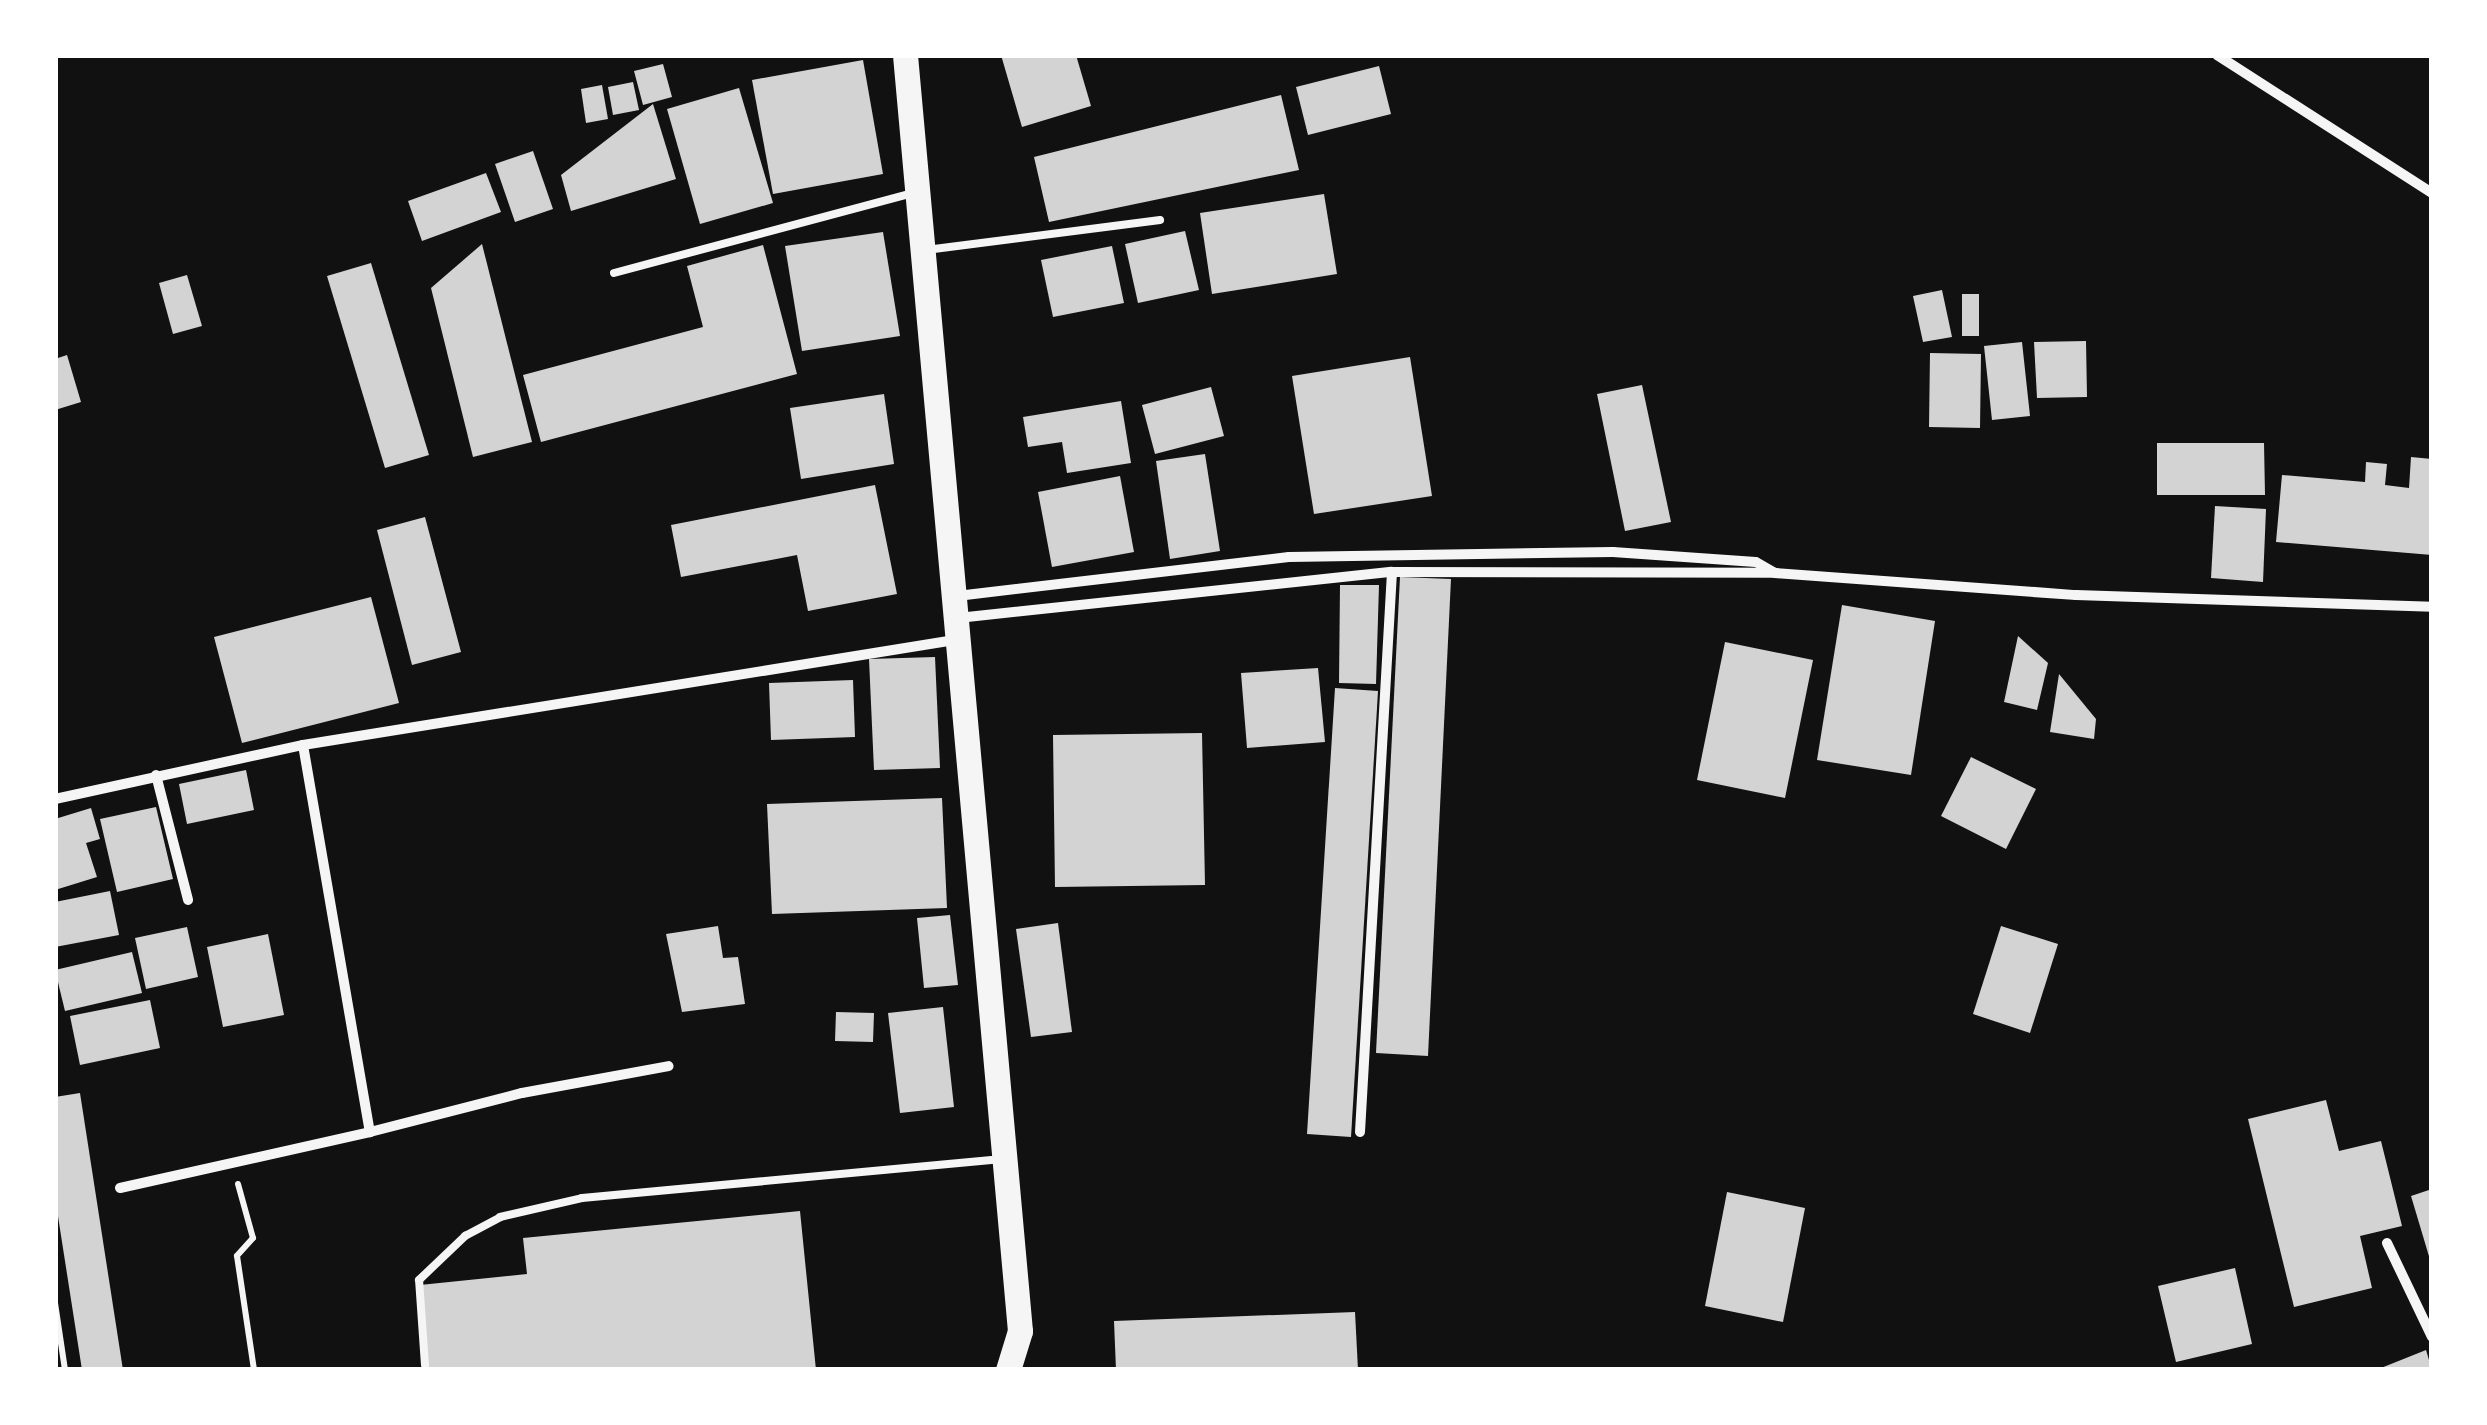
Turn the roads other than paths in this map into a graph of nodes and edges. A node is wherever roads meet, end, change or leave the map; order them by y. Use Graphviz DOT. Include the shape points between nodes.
graph roads {
  1 [pos="905,55"];
  2 [pos="2217,55"];
  3 [pos="916,192"];
  4 [pos="2432,192"];
  5 [pos="1160,220"];
  6 [pos="921,250"];
  7 [pos="614,272"];
  8 [pos="1378,555"];
  9 [pos="1386,572"];
  10 [pos="1775,573"];
  11 [pos="2432,607"];
  12 [pos="952,619"];
  13 [pos="304,745"];
  14 [pos="156,775"];
  15 [pos="55,799"];
  16 [pos="188,900"];
  17 [pos="669,1066"];
  18 [pos="370,1132"];
  19 [pos="1360,1132"];
  20 [pos="1004,1159"];
  21 [pos="120,1188"];
  22 [pos="2386,1243"];
  23 [pos="2432,1337"];
  24 [pos="425,1365"];
  25 [pos="1008,1370"];
  1 -- 3 [label="main road"];
  2 -- 4 [label="street"];
  3 -- 6 [label="main road"];
  3 -- 7 [label="lane"];
  5 -- 6 [label="lane"];
  6 -- 12 [label="main road"];
  8 -- 9 [label="street"];
  8 -- 10 [label="street" via="1613,552 1756,562"];
  8 -- 12 [label="street" via="1289,557"];
  9 -- 10 [label="street"];
  9 -- 12 [label="street"];
  9 -- 19 [label="street"];
  10 -- 11 [label="street" via="2076,595"];
  12 -- 13 [label="street"];
  12 -- 20 [label="main road"];
  13 -- 14 [label="street"];
  13 -- 18 [label="street"];
  14 -- 15 [label="street"];
  14 -- 16 [label="street"];
  17 -- 18 [label="street" via="522,1093"];
  18 -- 21 [label="street"];
  20 -- 24 [label="lane" via="582,1198 500,1217 465,1236 419,1280"];
  20 -- 25 [label="main road" via="1020,1331"];
  22 -- 23 [label="street"];
}
